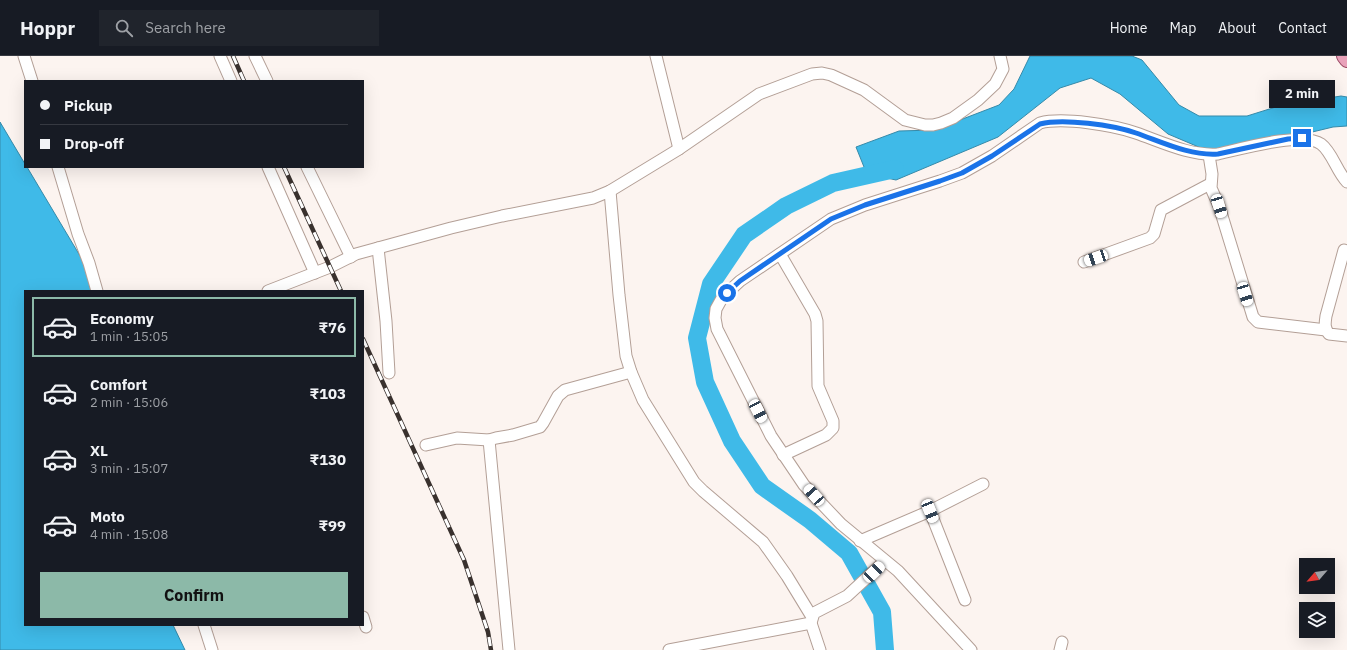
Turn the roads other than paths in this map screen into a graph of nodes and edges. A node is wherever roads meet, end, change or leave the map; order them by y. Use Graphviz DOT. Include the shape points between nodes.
graph roads {
  1 [pos="24,56"];
  2 [pos="220,56"];
  3 [pos="255,56"];
  4 [pos="656,56"];
  5 [pos="1000,56"];
  6 [pos="1344,56"];
  7 [pos="1347,60"];
  8 [pos="32,80"];
  9 [pos="231,80"];
  10 [pos="267,80"];
  11 [pos="678,149"];
  12 [pos="1209,155"];
  13 [pos="58,168"];
  14 [pos="268,168"];
  15 [pos="307,168"];
  16 [pos="1347,182"];
  17 [pos="1210,184"];
  18 [pos="610,191"];
  19 [pos="378,248"];
  20 [pos="1344,250"];
  21 [pos="780,254"];
  22 [pos="351,257"];
  23 [pos="1084,262"];
  24 [pos="315,273"];
  25 [pos="97,290"];
  26 [pos="271,290"];
  27 [pos="1326,330"];
  28 [pos="1347,336"];
  29 [pos="631,372"];
  30 [pos="389,373"];
  31 [pos="489,440"];
  32 [pos="426,445"];
  33 [pos="783,454"];
  34 [pos="983,484"];
  35 [pos="930,511"];
  36 [pos="860,541"];
  37 [pos="885,561"];
  38 [pos="965,600"];
  39 [pos="812,620"];
  40 [pos="204,626"];
  41 [pos="212,650"];
  42 [pos="509,650"];
  43 [pos="669,650"];
  44 [pos="820,650"];
  45 [pos="971,650"];
  1 -- 8 [label="street"];
  2 -- 9 [label="street"];
  3 -- 10 [label="street"];
  4 -- 11 [label="street"];
  5 -- 11 [label="street" via="1003,69 996,84 953,118 933,126 905,120 864,90 822,73 812,74 759,94"];
  6 -- 7 [label="main road"];
  11 -- 18 [label="street"];
  12 -- 16 [label="street" via="1288,139 1313,140 1325,148"];
  12 -- 17 [label="street" via="1212,174"];
  12 -- 21 [label="street" via="1175,147 1124,129 1048,121 962,173 831,219"];
  13 -- 25 [label="street"];
  14 -- 24 [label="street"];
  15 -- 22 [label="street"];
  17 -- 23 [label="street" via="1161,210 1154,234 1150,238"];
  17 -- 27 [label="street" via="1253,317 1258,322"];
  18 -- 19 [label="street" via="593,198 502,216"];
  18 -- 29 [label="street" via="626,356"];
  19 -- 22 [label="street"];
  19 -- 30 [label="street"];
  20 -- 27 [label="street" via="1326,316"];
  21 -- 33 [label="street" via="818,321 818,386 833,421 833,428 826,435"];
  21 -- 33 [label="street" via="727,293 716,308 714,318 717,329 771,436"];
  22 -- 24 [label="street"];
  24 -- 26 [label="street"];
  27 -- 28 [label="street" via="1329,334"];
  29 -- 31 [label="street" via="565,390 558,396 540,427"];
  29 -- 39 [label="street" via="643,400 694,482 763,542"];
  31 -- 32 [label="street" via="457,438"];
  31 -- 42 [label="street"];
  33 -- 36 [label="street" via="809,490"];
  34 -- 35 [label="street"];
  35 -- 36 [label="street"];
  35 -- 38 [label="street"];
  36 -- 37 [label="street"];
  37 -- 39 [label="street" via="847,596 814,613"];
  37 -- 45 [label="street" via="898,571"];
  39 -- 43 [label="street"];
  39 -- 44 [label="street"];
  40 -- 41 [label="street"];
}
